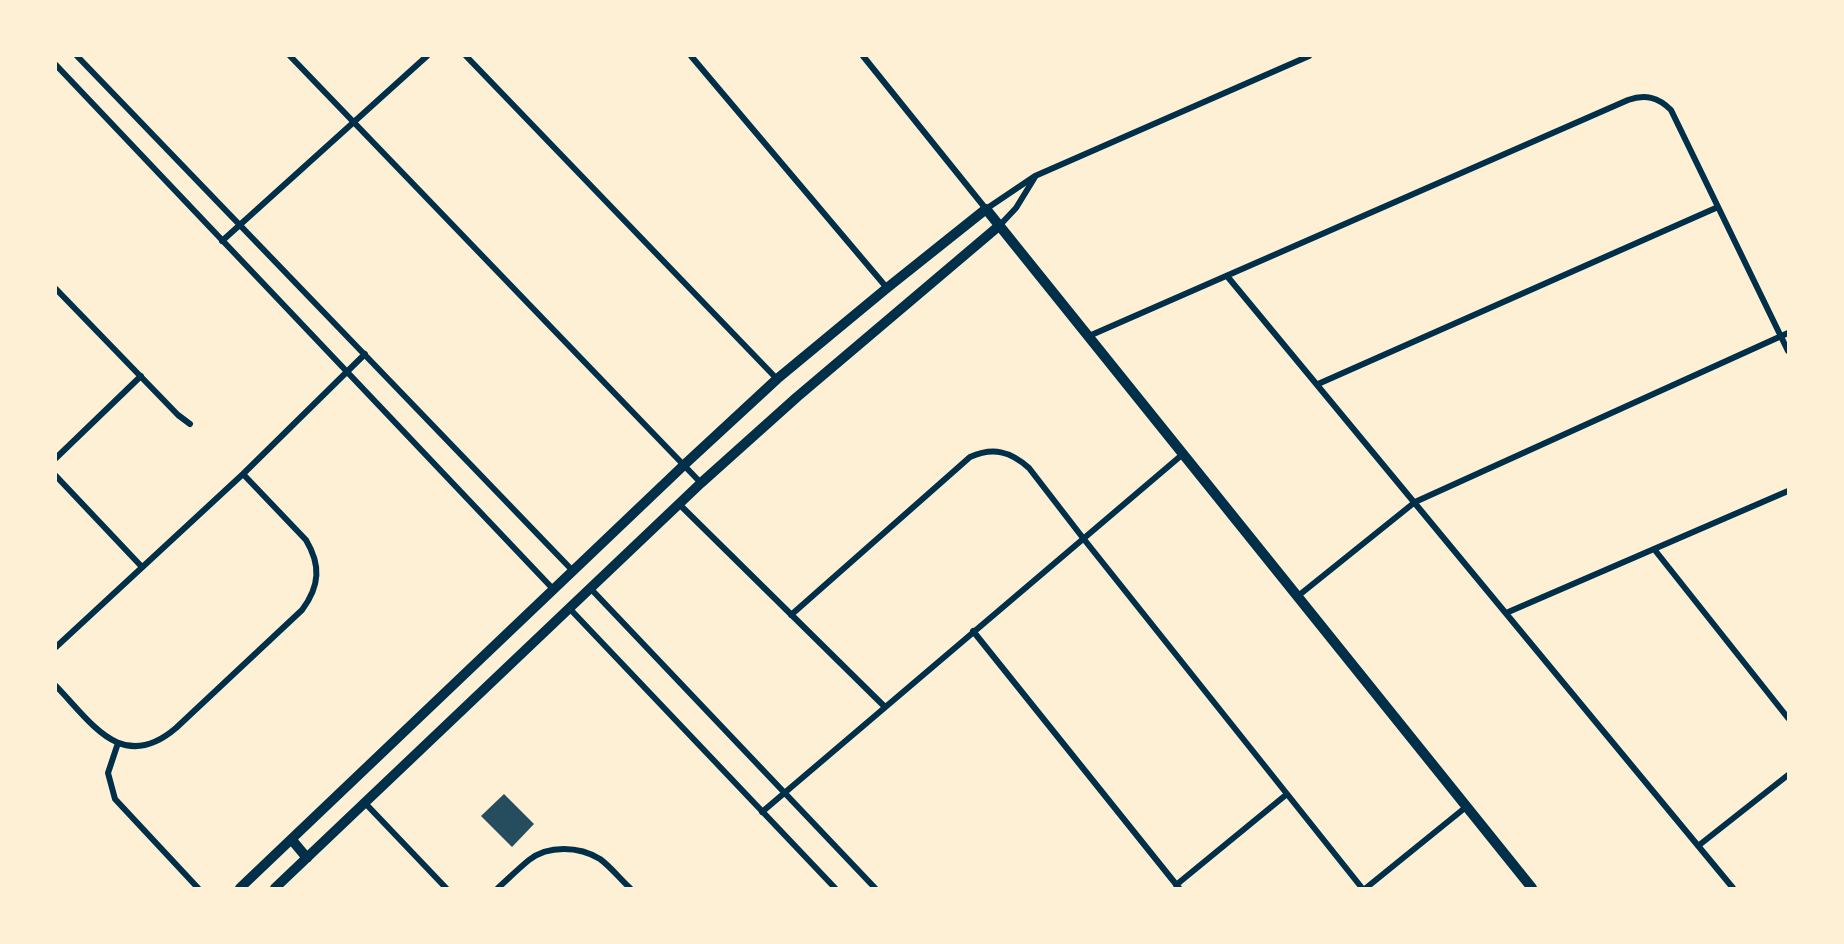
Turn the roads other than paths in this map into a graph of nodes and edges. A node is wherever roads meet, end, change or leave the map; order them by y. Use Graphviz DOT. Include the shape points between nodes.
graph roads {
  1 [pos="77,56"];
  2 [pos="290,56"];
  3 [pos="427,56"];
  4 [pos="466,56"];
  5 [pos="691,56"];
  6 [pos="864,56"];
  7 [pos="1309,56"];
  8 [pos="56,65"];
  9 [pos="353,123"];
  10 [pos="1035,176"];
  11 [pos="1718,207"];
  12 [pos="986,209"];
  13 [pos="240,225"];
  14 [pos="1000,225"];
  15 [pos="222,241"];
  16 [pos="1227,276"];
  17 [pos="887,288"];
  18 [pos="56,289"];
  19 [pos="1788,333"];
  20 [pos="1089,336"];
  21 [pos="1781,336"];
  22 [pos="1788,351"];
  23 [pos="365,354"];
  24 [pos="346,372"];
  25 [pos="141,376"];
  26 [pos="777,379"];
  27 [pos="1318,384"];
  28 [pos="190,424"];
  29 [pos="1183,454"];
  30 [pos="56,458"];
  31 [pos="684,465"];
  32 [pos="243,474"];
  33 [pos="56,476"];
  34 [pos="701,483"];
  35 [pos="1788,490"];
  36 [pos="1415,502"];
  37 [pos="679,504"];
  38 [pos="1083,538"];
  39 [pos="1654,549"];
  40 [pos="142,567"];
  41 [pos="573,571"];
  42 [pos="591,589"];
  43 [pos="554,590"];
  44 [pos="1298,596"];
  45 [pos="570,609"];
  46 [pos="1506,613"];
  47 [pos="791,615"];
  48 [pos="973,632"];
  49 [pos="56,647"];
  50 [pos="56,686"];
  51 [pos="885,707"];
  52 [pos="1788,718"];
  53 [pos="118,743"];
  54 [pos="1788,775"];
  55 [pos="784,793"];
  56 [pos="1287,794"];
  57 [pos="365,803"];
  58 [pos="1466,807"];
  59 [pos="762,812"];
  60 [pos="292,840"];
  61 [pos="1698,846"];
  62 [pos="307,858"];
  63 [pos="1177,887"];
  64 [pos="198,888"];
  65 [pos="240,888"];
  66 [pos="274,888"];
  67 [pos="446,888"];
  68 [pos="498,888"];
  69 [pos="630,888"];
  70 [pos="835,888"];
  71 [pos="875,888"];
  72 [pos="1364,888"];
  73 [pos="1532,888"];
  74 [pos="1733,888"];
  1 -- 13 [label="street"];
  2 -- 9 [label="street"];
  3 -- 9 [label="street"];
  4 -- 26 [label="street"];
  5 -- 17 [label="street"];
  6 -- 12 [label="street"];
  7 -- 10 [label="street"];
  8 -- 15 [label="street"];
  9 -- 13 [label="street"];
  9 -- 31 [label="street"];
  10 -- 12 [label="street"];
  10 -- 14 [label="street" via="1016,208"];
  11 -- 16 [label="street" via="1671,110 1656,99 1637,97"];
  11 -- 21 [label="street"];
  11 -- 27 [label="street"];
  12 -- 14 [label="street"];
  12 -- 17 [label="street"];
  13 -- 15 [label="street"];
  13 -- 23 [label="street"];
  14 -- 20 [label="street"];
  14 -- 34 [label="street"];
  15 -- 24 [label="street"];
  16 -- 20 [label="street"];
  16 -- 27 [label="street"];
  17 -- 26 [label="street"];
  18 -- 25 [label="street"];
  19 -- 21 [label="street"];
  20 -- 29 [label="street"];
  21 -- 22 [label="street"];
  21 -- 36 [label="street"];
  23 -- 24 [label="street"];
  23 -- 41 [label="street"];
  24 -- 32 [label="street"];
  24 -- 43 [label="street"];
  25 -- 28 [label="street"];
  25 -- 30 [label="street"];
  26 -- 31 [label="street"];
  27 -- 36 [label="street"];
  29 -- 38 [label="street"];
  29 -- 44 [label="street"];
  31 -- 34 [label="street"];
  31 -- 41 [label="street"];
  32 -- 40 [label="street"];
  32 -- 53 [label="street" via="312,551 317,575 310,600 164,738 150,745"];
  33 -- 40 [label="street"];
  34 -- 37 [label="street"];
  35 -- 39 [label="street"];
  36 -- 44 [label="street"];
  36 -- 46 [label="street"];
  37 -- 42 [label="street"];
  37 -- 47 [label="street"];
  38 -- 47 [label="street" via="1020,459 995,451 982,452 969,457"];
  38 -- 48 [label="street"];
  38 -- 56 [label="street"];
  39 -- 46 [label="street"];
  39 -- 52 [label="street"];
  40 -- 49 [label="street"];
  41 -- 43 [label="street"];
  42 -- 45 [label="street"];
  42 -- 55 [label="street"];
  43 -- 60 [label="street"];
  44 -- 58 [label="street"];
  45 -- 57 [label="street"];
  45 -- 59 [label="street"];
  46 -- 61 [label="street"];
  47 -- 51 [label="street"];
  48 -- 51 [label="street"];
  48 -- 63 [label="street"];
  50 -- 53 [label="street" via="104,736"];
  51 -- 55 [label="street"];
  53 -- 64 [label="street" via="108,773 115,799"];
  54 -- 61 [label="street"];
  55 -- 59 [label="street"];
  55 -- 71 [label="street"];
  56 -- 63 [label="street"];
  56 -- 72 [label="street"];
  57 -- 62 [label="street"];
  57 -- 67 [label="street"];
  58 -- 72 [label="street"];
  58 -- 73 [label="street"];
  59 -- 70 [label="street"];
  60 -- 62 [label="street"];
  60 -- 65 [label="street"];
  61 -- 74 [label="street"];
  62 -- 66 [label="street"];
  68 -- 69 [label="street" via="531,858 558,849 573,849 600,859"];
}
